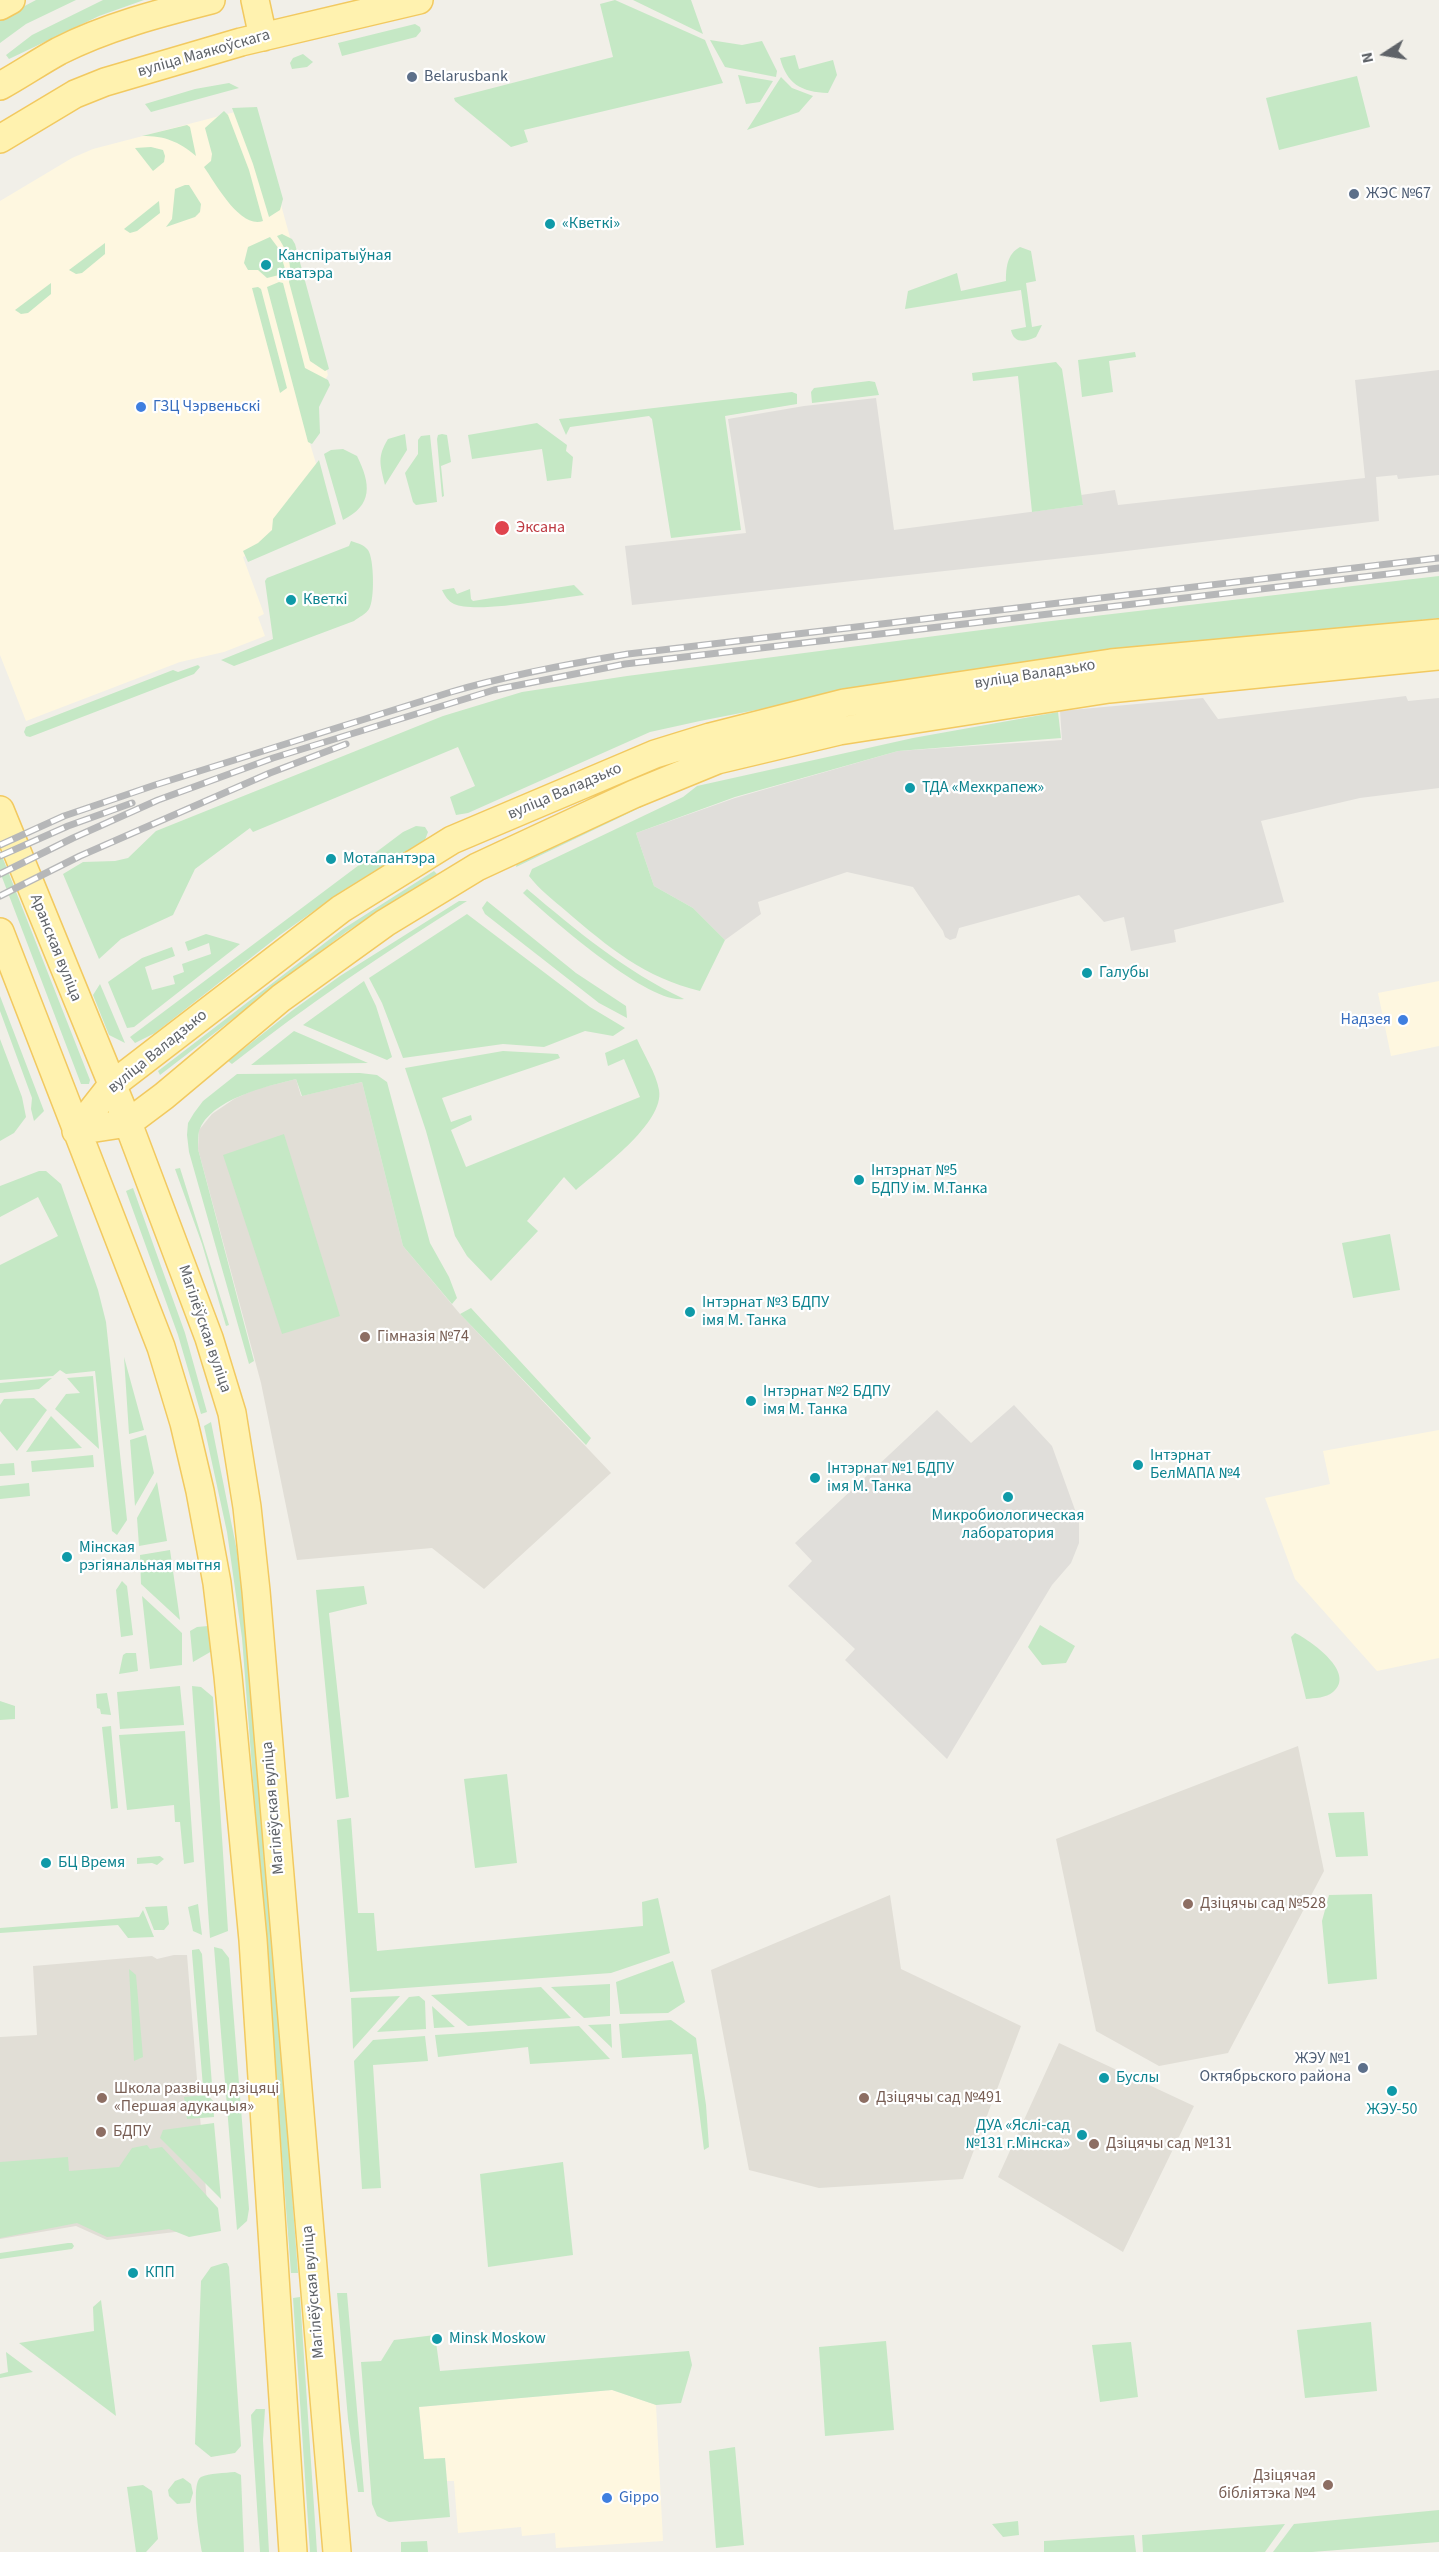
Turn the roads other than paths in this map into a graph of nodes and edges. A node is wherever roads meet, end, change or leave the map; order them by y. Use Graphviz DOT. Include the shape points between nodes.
graph roads {
  1 [pos="11,0"];
  2 [pos="255,0"];
  3 [pos="419,0"];
  4 [pos="202,1"];
  5 [pos="0,6"];
  6 [pos="263,37"];
  7 [pos="0,86"];
  8 [pos="0,139"];
  9 [pos="1439,633"];
  10 [pos="1439,656"];
  11 [pos="0,810"];
  12 [pos="0,932"];
  13 [pos="112,1085"];
  14 [pos="128,1123"];
  15 [pos="76,1131"];
  16 [pos="293,2552"];
  17 [pos="337,2552"];
  1 -- 5 [label="main road"];
  2 -- 6 [label="main road"];
  3 -- 6 [label="main road, вуліца Маякоўскага"];
  4 -- 7 [label="main road" via="91,37"];
  6 -- 8 [label="main road, вуліца Маякоўскага" via="105,82 75,94"];
  9 -- 13 [label="main road, вуліца Валадзько" via="1111,663 844,703 655,754 453,840 341,909"];
  10 -- 14 [label="main road, вуліца Валадзько" via="1109,689 839,732 717,760 477,867 385,923 281,998"];
  11 -- 13 [label="main road, Аранская вуліца"];
  12 -- 15 [label="main road"];
  13 -- 14 [label="main road, Магілёўская вуліца"];
  13 -- 15 [label="main road, вуліца Валадзько"];
  14 -- 15 [label="main road, вуліца Валадзько"];
  14 -- 17 [label="main road, Магілёўская вуліца" via="209,1338 232,1413 247,1507"];
  15 -- 16 [label="main road, Магілёўская вуліца" via="161,1347 184,1423 217,1583 252,1928"];
}
